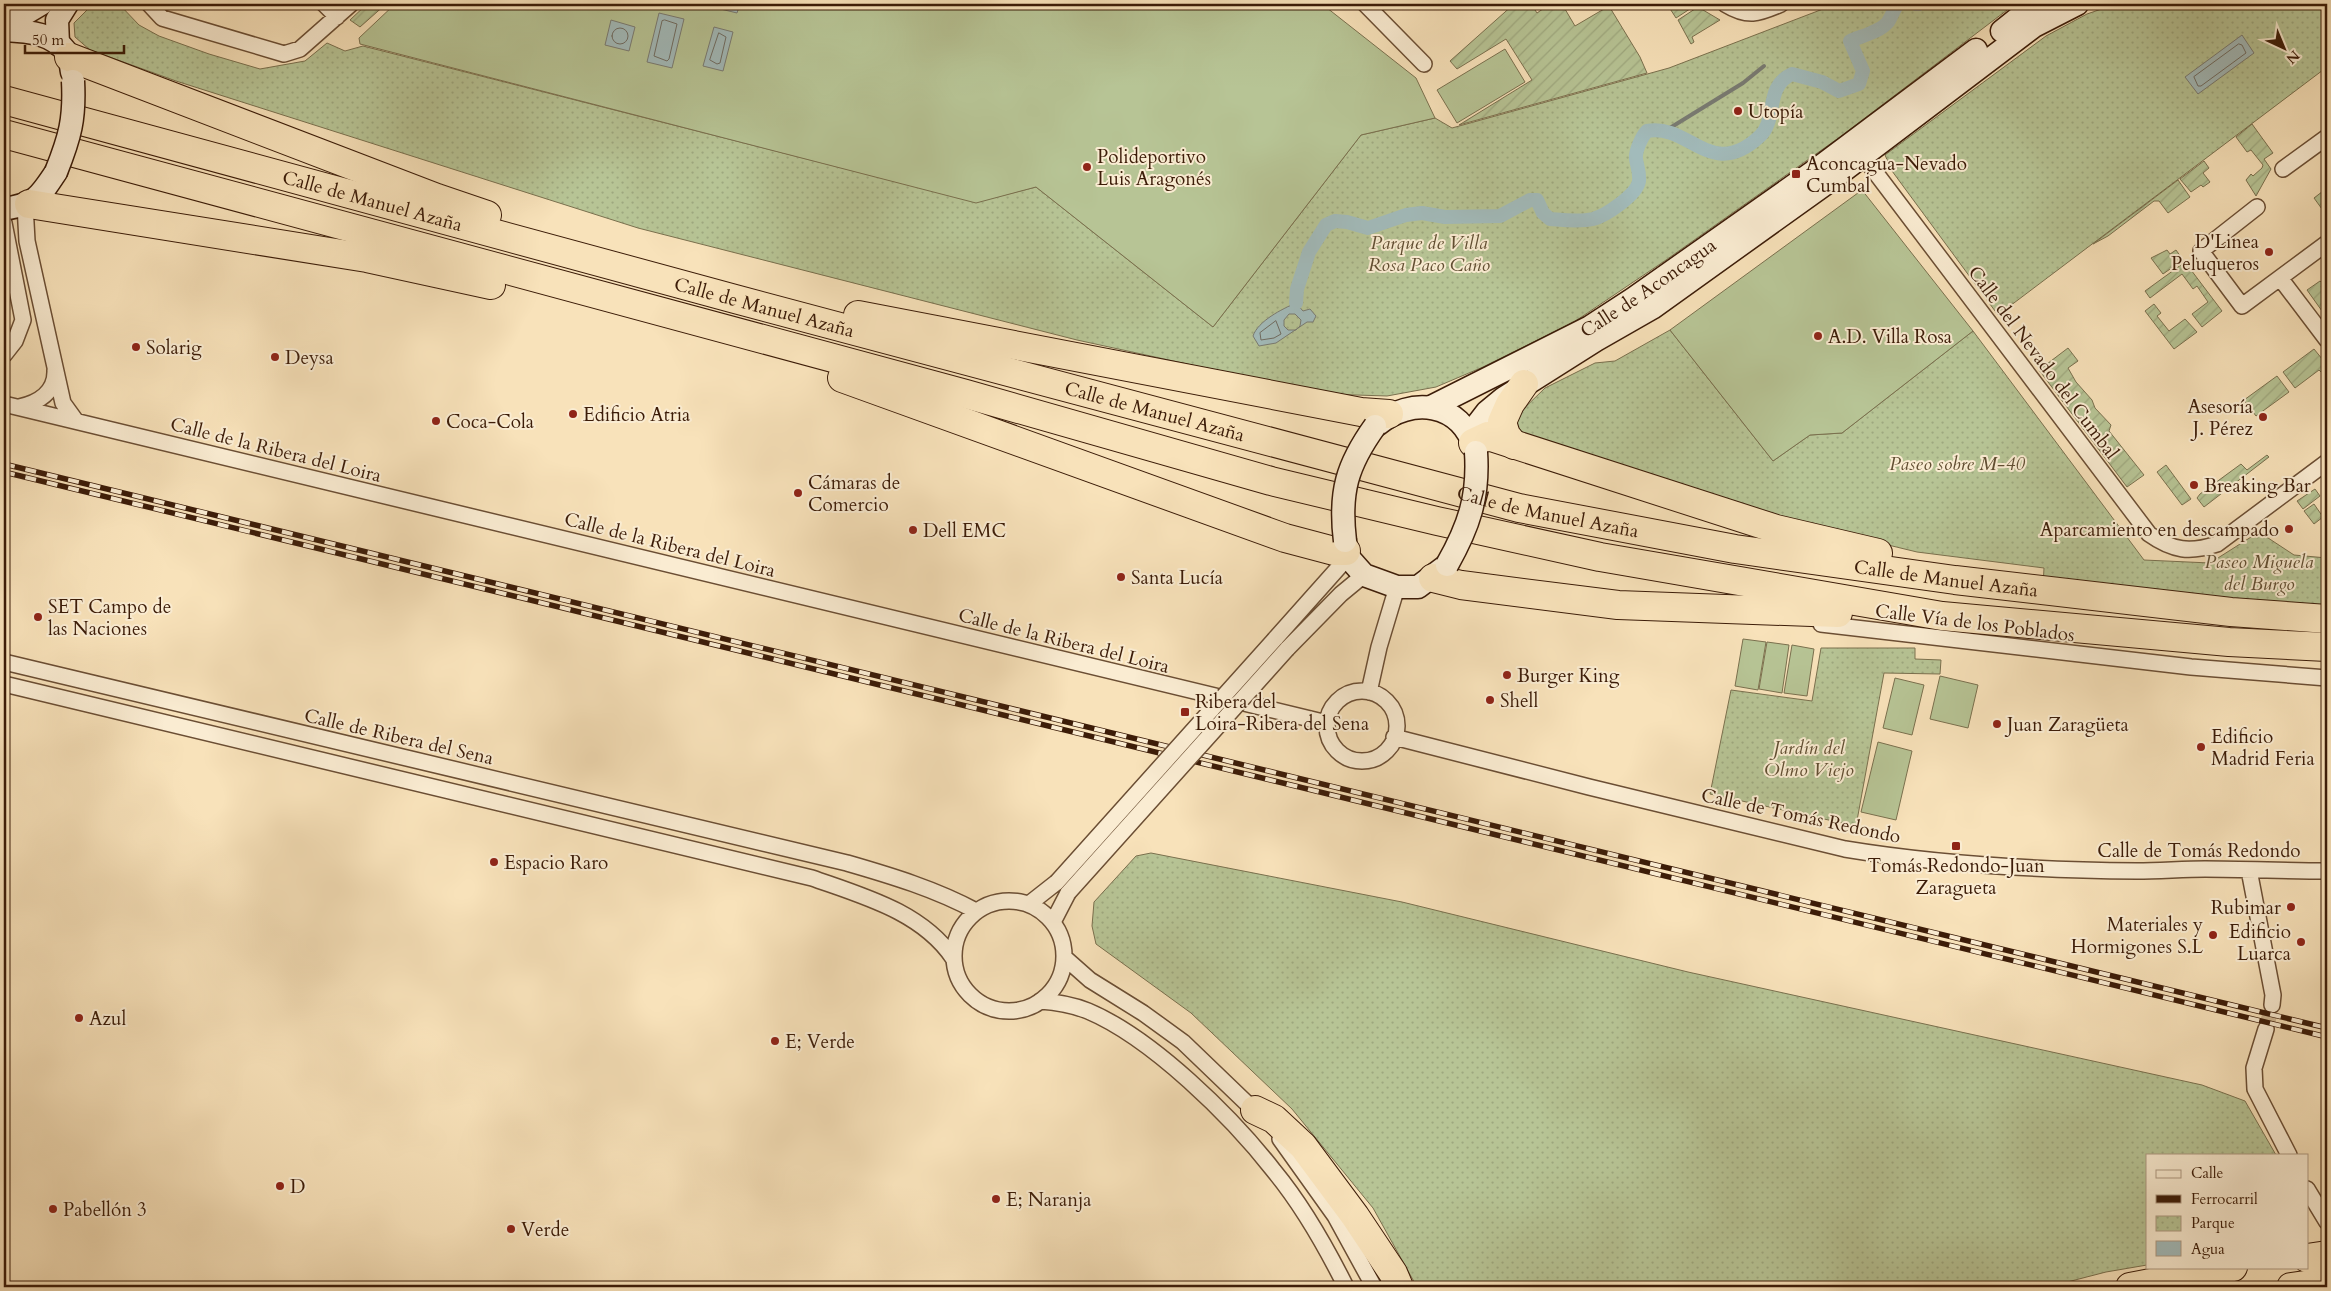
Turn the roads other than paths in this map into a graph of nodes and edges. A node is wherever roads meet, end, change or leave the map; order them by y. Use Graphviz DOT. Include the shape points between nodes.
graph roads {
  1 [pos="41,4"];
  2 [pos="67,4"];
  3 [pos="149,4"];
  4 [pos="324,4"];
  5 [pos="351,4"];
  6 [pos="1365,4"];
  7 [pos="1725,4"];
  8 [pos="1782,4"];
  9 [pos="2077,4"];
  10 [pos="2035,15"];
  11 [pos="337,17"];
  12 [pos="4,28"];
  13 [pos="67,60"];
  14 [pos="1424,64"];
  15 [pos="4,100"];
  16 [pos="4,134"];
  17 [pos="2327,137"];
  18 [pos="1856,151"];
  19 [pos="2283,169"];
  20 [pos="26,202"];
  21 [pos="2257,207"];
  22 [pos="4,223"];
  23 [pos="2327,243"];
  24 [pos="2280,278"];
  25 [pos="735,299"];
  26 [pos="664,314"];
  27 [pos="2327,340"];
  28 [pos="4,356"];
  29 [pos="54,362"];
  30 [pos="1524,384"];
  31 [pos="8,404"];
  32 [pos="1431,407"];
  33 [pos="1382,420"];
  34 [pos="76,421"];
  35 [pos="1473,443"];
  36 [pos="1514,445"];
  37 [pos="2327,462"];
  38 [pos="1346,550"];
  39 [pos="1440,571"];
  40 [pos="1364,575"];
  41 [pos="1955,580"];
  42 [pos="1397,586"];
  43 [pos="1618,605"];
  44 [pos="1942,616"];
  45 [pos="2327,619"];
  46 [pos="1281,644"];
  47 [pos="2327,647"];
  48 [pos="4,662"];
  49 [pos="2327,678"];
  50 [pos="4,684"];
  51 [pos="1369,692"];
  52 [pos="1327,723"];
  53 [pos="1394,737"];
  54 [pos="785,849"];
  55 [pos="690,850"];
  56 [pos="2249,870"];
  57 [pos="2327,871"];
  58 [pos="1029,904"];
  59 [pos="976,911"];
  60 [pos="1053,922"];
  61 [pos="1064,957"];
  62 [pos="953,958"];
  63 [pos="1040,1001"];
  64 [pos="2272,1005"];
  65 [pos="2266,1029"];
  66 [pos="1255,1110"];
  67 [pos="2288,1154"];
  68 [pos="2308,1191"];
  69 [pos="2327,1222"];
  70 [pos="2327,1256"];
  71 [pos="2308,1258"];
  72 [pos="2227,1268"];
  73 [pos="2327,1282"];
  74 [pos="1346,1287"];
  75 [pos="1374,1287"];
  76 [pos="1400,1287"];
  77 [pos="2130,1287"];
  78 [pos="2291,1287"];
  1 -- 12 [label="main road"];
  2 -- 13 [label="main road" via="57,20"];
  3 -- 11 [label="street" via="162,18 284,54 300,49"];
  4 -- 11 [label="street"];
  5 -- 11 [label="street"];
  6 -- 14 [label="street"];
  7 -- 8 [label="street" via="1739,12 1760,13"];
  9 -- 10 [label="main road, Calle de Aconcagua"];
  10 -- 18 [label="main road, Calle de Aconcagua"];
  12 -- 13 [label="main road" via="32,31"];
  13 -- 20 [label="main road, bridge" via="75,110 68,142 56,172"];
  13 -- 25 [label="highway" via="437,198"];
  15 -- 25 [label="highway, Calle de Manuel Azaña"];
  16 -- 26 [label="highway, Calle de Manuel Azaña"];
  17 -- 19 [label="street"];
  18 -- 30 [label="main road, Calle de Aconcagua" via="1652,308"];
  18 -- 32 [label="main road, Calle de Aconcagua" via="1816,170 1590,327"];
  18 -- 37 [label="street, Calle del Nevado del Cumbal" via="2149,534 2164,544 2199,550 2217,544"];
  20 -- 26 [label="highway" via="368,258 532,294"];
  20 -- 29 [label="street" via="28,241"];
  21 -- 24 [label="street" via="2201,251 2242,306"];
  22 -- 28 [label="street" via="23,320 18,335"];
  23 -- 24 [label="street"];
  24 -- 27 [label="street"];
  25 -- 33 [label="highway" via="835,311 1361,412"];
  25 -- 41 [label="highway, Calle de Manuel Azaña" via="1519,508 1735,549"];
  26 -- 38 [label="highway" via="1284,538 1334,551"];
  26 -- 44 [label="highway, Calle de Manuel Azaña" via="1271,481 1437,522 1600,557"];
  29 -- 31 [label="street" via="55,376 44,397 34,404"];
  29 -- 34 [label="street" via="63,403"];
  30 -- 35 [label="main road, Calle de Aconcagua" via="1487,412"];
  30 -- 36 [label="highway" via="1502,422"];
  31 -- 34 [label="street, Calle de la Ribera del Loira"];
  32 -- 33 [label="main road" via="1409,408"];
  32 -- 35 [label="main road" via="1453,416"];
  33 -- 38 [label="main road, bridge" via="1359,449 1346,481 1342,512"];
  34 -- 52 [label="street, Calle de la Ribera del Loira"];
  35 -- 36 [label="highway" via="1488,436"];
  35 -- 39 [label="main road, bridge" via="1477,477 1472,512 1462,538"];
  36 -- 41 [label="highway" via="1776,528 1890,556"];
  38 -- 40 [label="main road"];
  38 -- 46 [label="street"];
  39 -- 42 [label="main road" via="1418,587"];
  39 -- 43 [label="highway" via="1461,585"];
  40 -- 42 [label="main road"];
  40 -- 46 [label="street"];
  41 -- 45 [label="highway, Calle de Manuel Azaña" via="2231,612"];
  42 -- 51 [label="street"];
  43 -- 44 [label="highway"];
  43 -- 49 [label="street, Calle Vía de los Poblados" via="1839,626 2181,666"];
  44 -- 47 [label="highway, Calle de Manuel Azaña" via="2228,642"];
  46 -- 58 [label="street, bridge" via="1057,882"];
  46 -- 60 [label="street, bridge" via="1068,893"];
  48 -- 54 [label="street, Calle de Ribera del Sena"];
  50 -- 55 [label="street"];
  51 -- 52 [label="street" via="1359,691 1341,698 1329,713"];
  51 -- 53 [label="street" via="1378,695 1392,709 1396,728"];
  52 -- 53 [label="street" via="1327,733 1337,750 1354,760 1374,758 1390,746"];
  53 -- 56 [label="street, Calle de Tomás Redondo" via="1845,849 2010,867"];
  54 -- 55 [label="street, Calle de Ribera del Sena" via="759,853 704,839 697,841"];
  54 -- 59 [label="street, Calle de Ribera del Sena" via="899,878 949,896"];
  55 -- 62 [label="street" via="812,878 852,892 922,925"];
  56 -- 57 [label="street, Calle de Tomás Redondo"];
  56 -- 64 [label="street" via="2273,995"];
  58 -- 59 [label="street" via="996,902"];
  58 -- 60 [label="street"];
  59 -- 62 [label="street" via="959,932"];
  60 -- 61 [label="street"];
  61 -- 63 [label="street" via="1057,982"];
  61 -- 66 [label="street" via="1090,980 1182,1042"];
  62 -- 63 [label="street" via="962,986 975,1000 989,1008 1017,1011"];
  63 -- 74 [label="street" via="1059,1003 1107,1020 1188,1080 1275,1171 1315,1230"];
  65 -- 67 [label="street" via="2254,1068 2255,1089"];
  66 -- 75 [label="street" via="1284,1143 1334,1216"];
  66 -- 76 [label="highway" via="1274,1119 1303,1146 1355,1216"];
  68 -- 69 [label="street"];
  70 -- 71 [label="highway"];
  72 -- 77 [label="highway"];
  73 -- 78 [label="highway"];
}
